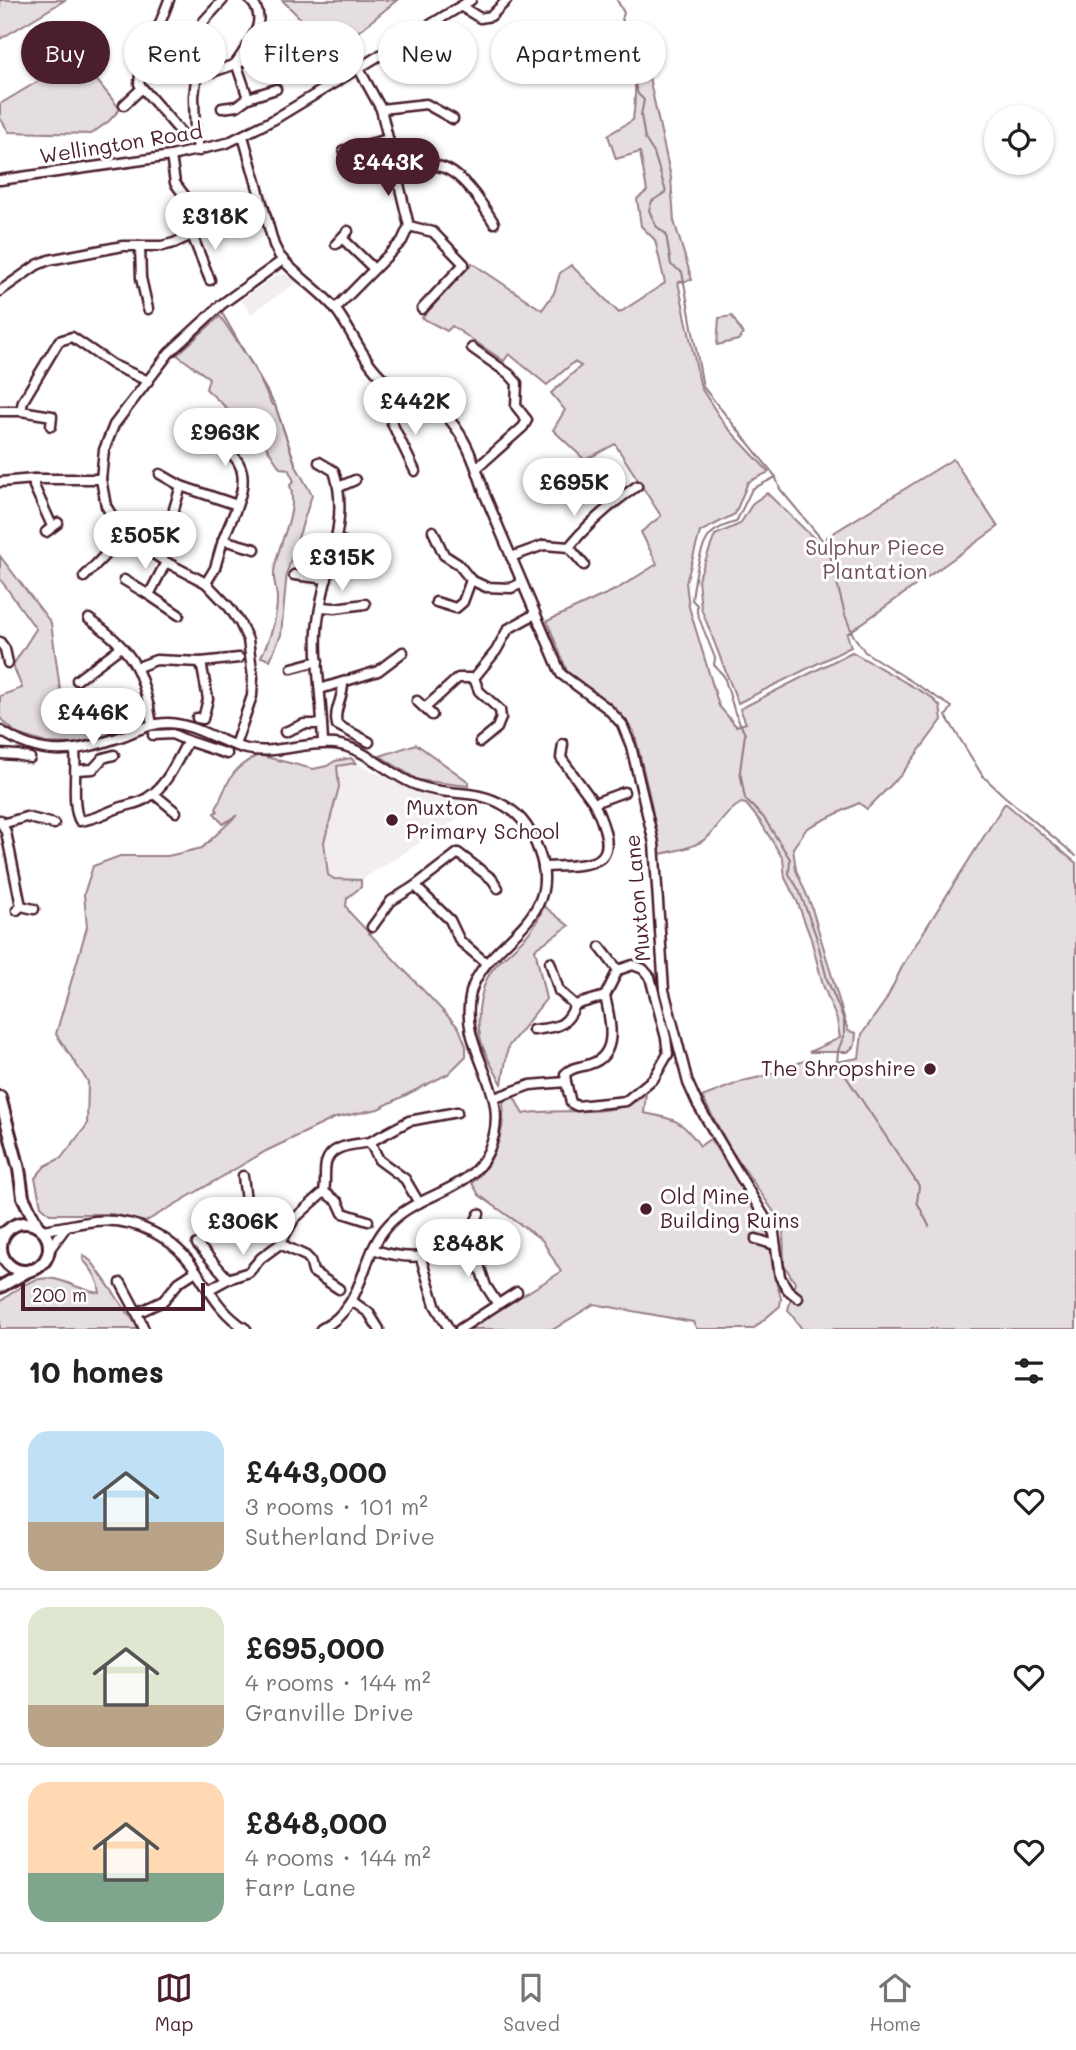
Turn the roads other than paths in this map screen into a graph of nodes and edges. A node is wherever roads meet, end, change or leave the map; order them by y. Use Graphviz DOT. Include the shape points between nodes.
graph roads {
  1 [pos="169,0"];
  2 [pos="223,0"];
  3 [pos="250,0"];
  4 [pos="471,0"];
  5 [pos="507,0"];
  6 [pos="462,7"];
  7 [pos="204,21"];
  8 [pos="240,63"];
  9 [pos="236,64"];
  10 [pos="364,66"];
  11 [pos="226,67"];
  12 [pos="364,78"];
  13 [pos="196,84"];
  14 [pos="333,84"];
  15 [pos="141,89"];
  16 [pos="276,89"];
  17 [pos="248,98"];
  18 [pos="124,105"];
  19 [pos="222,108"];
  20 [pos="381,109"];
  21 [pos="451,114"];
  22 [pos="195,135"];
  23 [pos="243,136"];
  24 [pos="388,139"];
  25 [pos="199,151"];
  26 [pos="171,156"];
  27 [pos="351,166"];
  28 [pos="397,173"];
  29 [pos="0,180"];
  30 [pos="189,200"];
  31 [pos="264,209"];
  32 [pos="493,217"];
  33 [pos="409,226"];
  34 [pos="192,235"];
  35 [pos="342,238"];
  36 [pos="140,246"];
  37 [pos="283,260"];
  38 [pos="374,269"];
  39 [pos="210,280"];
  40 [pos="0,291"];
  41 [pos="421,295"];
  42 [pos="429,302"];
  43 [pos="148,309"];
  44 [pos="335,309"];
  45 [pos="422,309"];
  46 [pos="472,348"];
  47 [pos="148,381"];
  48 [pos="393,385"];
  49 [pos="2,411"];
  50 [pos="21,411"];
  51 [pos="51,426"];
  52 [pos="211,449"];
  53 [pos="319,462"];
  54 [pos="477,468"];
  55 [pos="415,471"];
  56 [pos="160,474"];
  57 [pos="34,479"];
  58 [pos="101,480"];
  59 [pos="355,480"];
  60 [pos="0,482"];
  61 [pos="181,486"];
  62 [pos="637,486"];
  63 [pos="340,487"];
  64 [pos="625,494"];
  65 [pos="631,502"];
  66 [pos="237,505"];
  67 [pos="174,509"];
  68 [pos="52,527"];
  69 [pos="124,535"];
  70 [pos="434,536"];
  71 [pos="335,539"];
  72 [pos="223,540"];
  73 [pos="569,547"];
  74 [pos="255,549"];
  75 [pos="373,552"];
  76 [pos="511,557"];
  77 [pos="166,562"];
  78 [pos="584,565"];
  79 [pos="295,575"];
  80 [pos="84,577"];
  81 [pos="327,579"];
  82 [pos="471,580"];
  83 [pos="206,583"];
  84 [pos="522,583"];
  85 [pos="125,584"];
  86 [pos="149,595"];
  87 [pos="436,602"];
  88 [pos="321,607"];
  89 [pos="359,608"];
  90 [pos="535,614"];
  91 [pos="179,615"];
  92 [pos="96,620"];
  93 [pos="0,642"];
  94 [pos="121,647"];
  95 [pos="404,649"];
  96 [pos="239,658"];
  97 [pos="318,660"];
  98 [pos="201,662"];
  99 [pos="8,663"];
  100 [pos="297,664"];
  101 [pos="138,667"];
  102 [pos="474,678"];
  103 [pos="77,680"];
  104 [pos="343,683"];
  105 [pos="320,689"];
  106 [pos="417,701"];
  107 [pos="149,706"];
  108 [pos="203,719"];
  109 [pos="322,724"];
  110 [pos="152,725"];
  111 [pos="112,727"];
  112 [pos="0,730"];
  113 [pos="285,732"];
  114 [pos="153,735"];
  115 [pos="365,738"];
  116 [pos="188,741"];
  117 [pos="480,742"];
  118 [pos="323,743"];
  119 [pos="563,744"];
  120 [pos="234,745"];
  121 [pos="75,751"];
  122 [pos="0,754"];
  123 [pos="227,754"];
  124 [pos="114,755"];
  125 [pos="30,758"];
  126 [pos="77,770"];
  127 [pos="624,792"];
  128 [pos="153,793"];
  129 [pos="594,803"];
  130 [pos="172,811"];
  131 [pos="1,822"];
  132 [pos="54,824"];
  133 [pos="10,853"];
  134 [pos="0,855"];
  135 [pos="543,867"];
  136 [pos="415,886"];
  137 [pos="498,888"];
  138 [pos="34,909"];
  139 [pos="372,927"];
  140 [pos="600,947"];
  141 [pos="550,962"];
  142 [pos="486,963"];
  143 [pos="618,970"];
  144 [pos="606,996"];
  145 [pos="575,1005"];
  146 [pos="533,1030"];
  147 [pos="566,1082"];
  148 [pos="0,1097"];
  149 [pos="495,1098"];
  150 [pos="457,1112"];
  151 [pos="370,1142"];
  152 [pos="243,1176"];
  153 [pos="324,1192"];
  154 [pos="23,1197"];
  155 [pos="419,1203"];
  156 [pos="479,1214"];
  157 [pos="294,1219"];
  158 [pos="368,1221"];
  159 [pos="66,1227"];
  160 [pos="40,1228"];
  161 [pos="9,1229"];
  162 [pos="756,1239"];
  163 [pos="460,1241"];
  164 [pos="197,1244"];
  165 [pos="279,1244"];
  166 [pos="775,1245"];
  167 [pos="49,1250"];
  168 [pos="373,1250"];
  169 [pos="1,1251"];
  170 [pos="421,1258"];
  171 [pos="8,1263"];
  172 [pos="30,1270"];
  173 [pos="196,1271"];
  174 [pos="228,1279"];
  175 [pos="134,1284"];
  176 [pos="0,1286"];
  177 [pos="339,1289"];
  178 [pos="208,1290"];
  179 [pos="517,1292"];
  180 [pos="798,1298"];
  181 [pos="352,1301"];
  182 [pos="497,1303"];
  183 [pos="137,1313"];
  184 [pos="144,1329"];
  185 [pos="246,1329"];
  186 [pos="321,1329"];
  187 [pos="379,1329"];
  188 [pos="449,1329"];
  189 [pos="460,1329"];
  1 -- 15 [label="street" via="140,75"];
  2 -- 7 [label="street"];
  3 -- 9 [label="street" via="260,17"];
  4 -- 6 [label="street, Wellington Road"];
  5 -- 6 [label="street" via="491,16 480,18"];
  6 -- 10 [label="street, Wellington Road"];
  8 -- 9 [label="street"];
  9 -- 11 [label="street"];
  9 -- 17 [label="street"];
  12 -- 20 [label="street"];
  13 -- 22 [label="street"];
  14 -- 23 [label="street, Wellington Road"];
  15 -- 18 [label="street"];
  15 -- 22 [label="street" via="184,136"];
  16 -- 17 [label="street"];
  17 -- 19 [label="street" via="237,106"];
  20 -- 21 [label="street" via="414,103"];
  20 -- 24 [label="street"];
  22 -- 25 [label="street"];
  23 -- 25 [label="street, Wellington Road"];
  23 -- 31 [label="street, Muxton Lane"];
  24 -- 27 [label="street" via="345,153"];
  24 -- 28 [label="street"];
  25 -- 26 [label="street, Wellington Road"];
  26 -- 29 [label="street, Wellington Road"];
  26 -- 30 [label="street" via="175,183"];
  28 -- 32 [label="street" via="429,166 448,168"];
  28 -- 33 [label="street"];
  31 -- 34 [label="street"];
  31 -- 37 [label="street, Muxton Lane"];
  33 -- 38 [label="street" via="402,241"];
  33 -- 42 [label="street" via="433,232 464,264"];
  34 -- 36 [label="street" via="162,246"];
  34 -- 39 [label="street"];
  35 -- 38 [label="street"];
  36 -- 40 [label="street" via="49,260"];
  36 -- 43 [label="street"];
  37 -- 44 [label="street, Muxton Lane"];
  37 -- 47 [label="street" via="222,304 169,353"];
  38 -- 44 [label="street"];
  41 -- 42 [label="street"];
  42 -- 45 [label="street"];
  44 -- 48 [label="street, Muxton Lane" via="370,363"];
  46 -- 54 [label="street" via="517,383 516,406 527,420"];
  47 -- 50 [label="street" via="65,337"];
  47 -- 58 [label="street" via="114,425 104,450"];
  48 -- 54 [label="street, Muxton Lane" via="425,399 449,417"];
  48 -- 55 [label="street" via="392,424"];
  49 -- 50 [label="street"];
  50 -- 51 [label="street" via="52,416"];
  52 -- 66 [label="street" via="215,438 238,461 242,489"];
  53 -- 63 [label="street" via="334,471"];
  54 -- 76 [label="street, Muxton Lane"];
  56 -- 61 [label="street"];
  57 -- 58 [label="street"];
  57 -- 60 [label="street"];
  57 -- 68 [label="street"];
  58 -- 69 [label="street" via="106,506"];
  59 -- 63 [label="street"];
  61 -- 66 [label="street"];
  61 -- 67 [label="street"];
  62 -- 64 [label="street"];
  63 -- 71 [label="street"];
  64 -- 65 [label="street"];
  64 -- 73 [label="street"];
  66 -- 72 [label="street"];
  69 -- 77 [label="street"];
  69 -- 80 [label="street"];
  70 -- 82 [label="street" via="444,555"];
  71 -- 75 [label="street"];
  71 -- 81 [label="street"];
  72 -- 74 [label="street"];
  72 -- 83 [label="street"];
  73 -- 76 [label="street" via="544,545"];
  73 -- 78 [label="street"];
  76 -- 84 [label="street, Muxton Lane"];
  77 -- 83 [label="street"];
  77 -- 86 [label="street"];
  79 -- 81 [label="street"];
  81 -- 88 [label="street"];
  82 -- 84 [label="street" via="486,587 511,588"];
  82 -- 87 [label="street" via="456,608"];
  83 -- 120 [label="street" via="240,623 250,651 252,696"];
  84 -- 90 [label="street, Muxton Lane"];
  85 -- 86 [label="street"];
  86 -- 91 [label="street"];
  88 -- 89 [label="street"];
  88 -- 97 [label="street"];
  90 -- 102 [label="street" via="508,629"];
  90 -- 166 [label="street, Muxton Lane" via="561,674 607,708 622,724 631,746 654,843 664,990 688,1083 774,1233"];
  92 -- 94 [label="street"];
  93 -- 99 [label="street"];
  94 -- 101 [label="street"];
  94 -- 103 [label="street"];
  95 -- 104 [label="street" via="378,671"];
  96 -- 98 [label="street"];
  97 -- 100 [label="street"];
  97 -- 105 [label="street"];
  98 -- 101 [label="street" via="156,660"];
  98 -- 108 [label="street" via="208,699"];
  101 -- 107 [label="street"];
  102 -- 106 [label="street" via="458,678 429,712"];
  102 -- 117 [label="street" via="479,691 500,710 501,718 497,728"];
  104 -- 105 [label="street"];
  104 -- 115 [label="street" via="337,724"];
  105 -- 109 [label="street"];
  107 -- 110 [label="street"];
  107 -- 111 [label="street"];
  109 -- 113 [label="street" via="304,724"];
  109 -- 118 [label="street"];
  110 -- 120 [label="street" via="185,726"];
  110 -- 121 [label="street"];
  112 -- 121 [label="street" via="42,750"];
  114 -- 116 [label="street" via="173,734"];
  116 -- 123 [label="street"];
  116 -- 128 [label="street"];
  118 -- 120 [label="street" via="258,750"];
  118 -- 135 [label="street" via="353,749 419,786 480,794 502,804 529,828"];
  119 -- 129 [label="street" via="557,758"];
  121 -- 126 [label="street"];
  122 -- 125 [label="street"];
  124 -- 126 [label="street" via="103,758 93,769"];
  126 -- 128 [label="street" via="80,821 97,819"];
  127 -- 129 [label="street"];
  128 -- 130 [label="street"];
  129 -- 135 [label="street" via="607,834 604,855 575,866"];
  131 -- 132 [label="street" via="26,817"];
  131 -- 133 [label="street"];
  133 -- 134 [label="street"];
  133 -- 138 [label="street" via="19,908"];
  135 -- 142 [label="street" via="541,893 531,916"];
  136 -- 137 [label="street" via="458,853 492,878"];
  136 -- 139 [label="street" via="391,901"];
  136 -- 142 [label="street" via="445,914 460,940"];
  140 -- 143 [label="street"];
  141 -- 145 [label="street" via="559,990"];
  142 -- 149 [label="street" via="473,987 468,1015 472,1041"];
  143 -- 144 [label="street"];
  143 -- 147 [label="street" via="633,965 650,976 668,1054 654,1078 626,1101 577,1106 571,1103"];
  144 -- 145 [label="street"];
  144 -- 147 [label="street" via="612,1039 593,1064 571,1068 565,1074"];
  145 -- 146 [label="street" via="567,1022"];
  147 -- 149 [label="street" via="530,1085"];
  148 -- 154 [label="main road"];
  149 -- 155 [label="street" via="493,1138 478,1169 458,1186"];
  150 -- 151 [label="street" via="409,1121"];
  151 -- 153 [label="street" via="345,1146 330,1156"];
  151 -- 155 [label="street" via="379,1160 405,1179"];
  152 -- 157 [label="street" via="246,1201"];
  153 -- 157 [label="street"];
  153 -- 158 [label="street" via="343,1213"];
  154 -- 160 [label="main road"];
  154 -- 161 [label="main road"];
  155 -- 168 [label="street" via="388,1226"];
  156 -- 163 [label="street"];
  157 -- 165 [label="street"];
  159 -- 160 [label="street"];
  159 -- 167 [label="street"];
  159 -- 173 [label="street" via="99,1221 137,1225 171,1243"];
  160 -- 161 [label="main road" via="31,1224"];
  160 -- 167 [label="main road"];
  161 -- 169 [label="main road"];
  162 -- 166 [label="street"];
  163 -- 170 [label="street"];
  163 -- 182 [label="street" via="479,1265"];
  164 -- 174 [label="street"];
  165 -- 174 [label="street" via="249,1272"];
  165 -- 177 [label="street" via="306,1256 313,1272"];
  166 -- 180 [label="street, Muxton Lane" via="779,1277"];
  167 -- 172 [label="main road" via="45,1261"];
  168 -- 170 [label="street"];
  168 -- 181 [label="street"];
  169 -- 171 [label="main road"];
  170 -- 188 [label="street" via="435,1306"];
  171 -- 172 [label="main road"];
  171 -- 176 [label="main road"];
  172 -- 176 [label="main road"];
  173 -- 178 [label="street"];
  173 -- 183 [label="street" via="163,1301"];
  174 -- 178 [label="street"];
  175 -- 183 [label="street" via="123,1286"];
  178 -- 185 [label="street" via="228,1317"];
  179 -- 182 [label="street"];
  181 -- 186 [label="street"];
  181 -- 187 [label="street" via="369,1313"];
  182 -- 189 [label="street"];
  183 -- 184 [label="street"];
}
